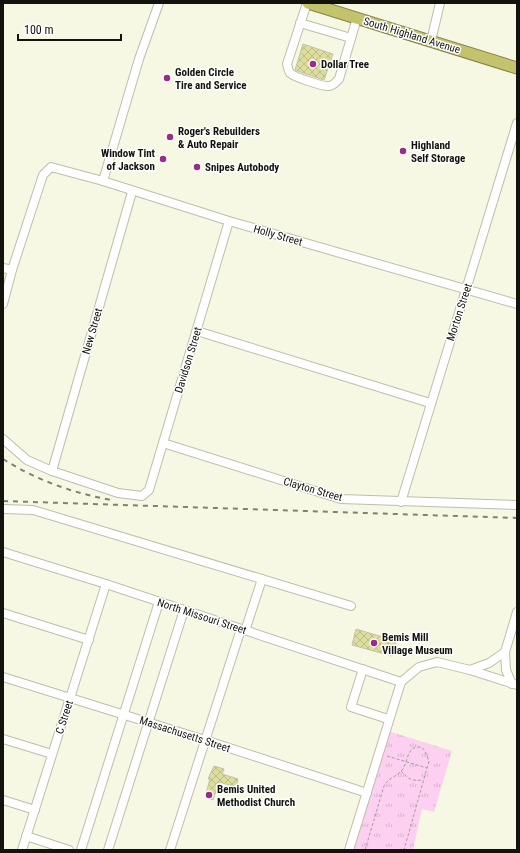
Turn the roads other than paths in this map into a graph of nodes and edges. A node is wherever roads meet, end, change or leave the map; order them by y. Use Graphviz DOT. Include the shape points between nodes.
graph roads {
  1 [pos="159,3"];
  2 [pos="308,3"];
  3 [pos="440,3"];
  4 [pos="329,6"];
  5 [pos="357,18"];
  6 [pos="300,23"];
  7 [pos="351,38"];
  8 [pos="431,41"];
  9 [pos="517,68"];
  10 [pos="517,122"];
  11 [pos="514,141"];
  12 [pos="103,181"];
  13 [pos="132,192"];
  14 [pos="229,221"];
  15 [pos="3,268"];
  16 [pos="12,270"];
  17 [pos="466,289"];
  18 [pos="3,304"];
  19 [pos="517,304"];
  20 [pos="197,331"];
  21 [pos="430,403"];
  22 [pos="3,439"];
  23 [pos="163,443"];
  24 [pos="52,471"];
  25 [pos="401,502"];
  26 [pos="517,505"];
  27 [pos="3,509"];
  28 [pos="3,552"];
  29 [pos="262,579"];
  30 [pos="106,584"];
  31 [pos="159,602"];
  32 [pos="351,606"];
  33 [pos="184,610"];
  34 [pos="517,612"];
  35 [pos="3,613"];
  36 [pos="243,630"];
  37 [pos="89,640"];
  38 [pos="505,652"];
  39 [pos="362,669"];
  40 [pos="470,670"];
  41 [pos="3,676"];
  42 [pos="401,682"];
  43 [pos="514,684"];
  44 [pos="71,698"];
  45 [pos="124,714"];
  46 [pos="388,719"];
  47 [pos="148,722"];
  48 [pos="3,739"];
  49 [pos="205,740"];
  50 [pos="52,754"];
  51 [pos="367,793"];
  52 [pos="3,800"];
  53 [pos="35,810"];
  54 [pos="26,836"];
  55 [pos="22,850"];
  56 [pos="69,850"];
  57 [pos="81,850"];
  58 [pos="108,850"];
  59 [pos="170,850"];
  60 [pos="349,850"];
  1 -- 12 [label="street" via="139,58"];
  2 -- 4 [label="highway, South Highland Avenue"];
  2 -- 6 [label="street"];
  3 -- 8 [label="street"];
  4 -- 5 [label="highway, South Highland Avenue"];
  5 -- 7 [label="street"];
  5 -- 8 [label="highway, South Highland Avenue"];
  6 -- 7 [label="street"];
  6 -- 7 [label="street" via="287,64 288,70 296,77 328,86 335,84"];
  8 -- 9 [label="highway, South Highland Avenue"];
  10 -- 11 [label="street, Morton Street"];
  11 -- 17 [label="street, Morton Street"];
  12 -- 13 [label="street, Holly Street"];
  12 -- 16 [label="street, Holly Street" via="50,167 42,175"];
  13 -- 14 [label="street, Holly Street"];
  13 -- 24 [label="street, New Street"];
  14 -- 17 [label="street, Holly Street"];
  14 -- 20 [label="street, Davidson Street"];
  15 -- 16 [label="street"];
  16 -- 18 [label="street"];
  17 -- 19 [label="street, Holly Street"];
  17 -- 21 [label="street, Morton Street"];
  20 -- 21 [label="street"];
  20 -- 23 [label="street, Davidson Street"];
  21 -- 25 [label="street, Morton Street"];
  22 -- 24 [label="street" via="27,460"];
  23 -- 24 [label="street, Davidson Street" via="149,490 142,496 118,493"];
  23 -- 25 [label="street, Clayton Street" via="341,499"];
  25 -- 26 [label="street, Clayton Street"];
  27 -- 29 [label="street" via="33,510"];
  28 -- 30 [label="street, North Missouri Street"];
  29 -- 32 [label="street"];
  29 -- 36 [label="street"];
  30 -- 31 [label="street, North Missouri Street"];
  30 -- 37 [label="street, C Street"];
  31 -- 33 [label="street, North Missouri Street"];
  31 -- 45 [label="street"];
  33 -- 36 [label="street, North Missouri Street"];
  33 -- 47 [label="street"];
  34 -- 38 [label="street"];
  35 -- 37 [label="street"];
  36 -- 39 [label="street, North Missouri Street"];
  36 -- 49 [label="street"];
  37 -- 44 [label="street, C Street"];
  38 -- 40 [label="street" via="489,663"];
  38 -- 43 [label="street" via="506,670"];
  39 -- 42 [label="street, North Missouri Street"];
  39 -- 46 [label="street" via="351,707"];
  40 -- 42 [label="street" via="437,662 419,667"];
  40 -- 43 [label="street"];
  41 -- 44 [label="street, Massachusetts Street"];
  42 -- 46 [label="street"];
  44 -- 45 [label="street, Massachusetts Street"];
  44 -- 50 [label="street, C Street"];
  45 -- 47 [label="street, Massachusetts Street"];
  45 -- 57 [label="street"];
  46 -- 51 [label="street"];
  47 -- 49 [label="street, Massachusetts Street"];
  47 -- 58 [label="street"];
  48 -- 50 [label="street"];
  49 -- 51 [label="street, Massachusetts Street"];
  49 -- 59 [label="street"];
  50 -- 53 [label="street, C Street"];
  51 -- 60 [label="street"];
  52 -- 53 [label="street"];
  53 -- 54 [label="street, C Street"];
  54 -- 55 [label="street, C Street"];
  54 -- 56 [label="street"];
}
